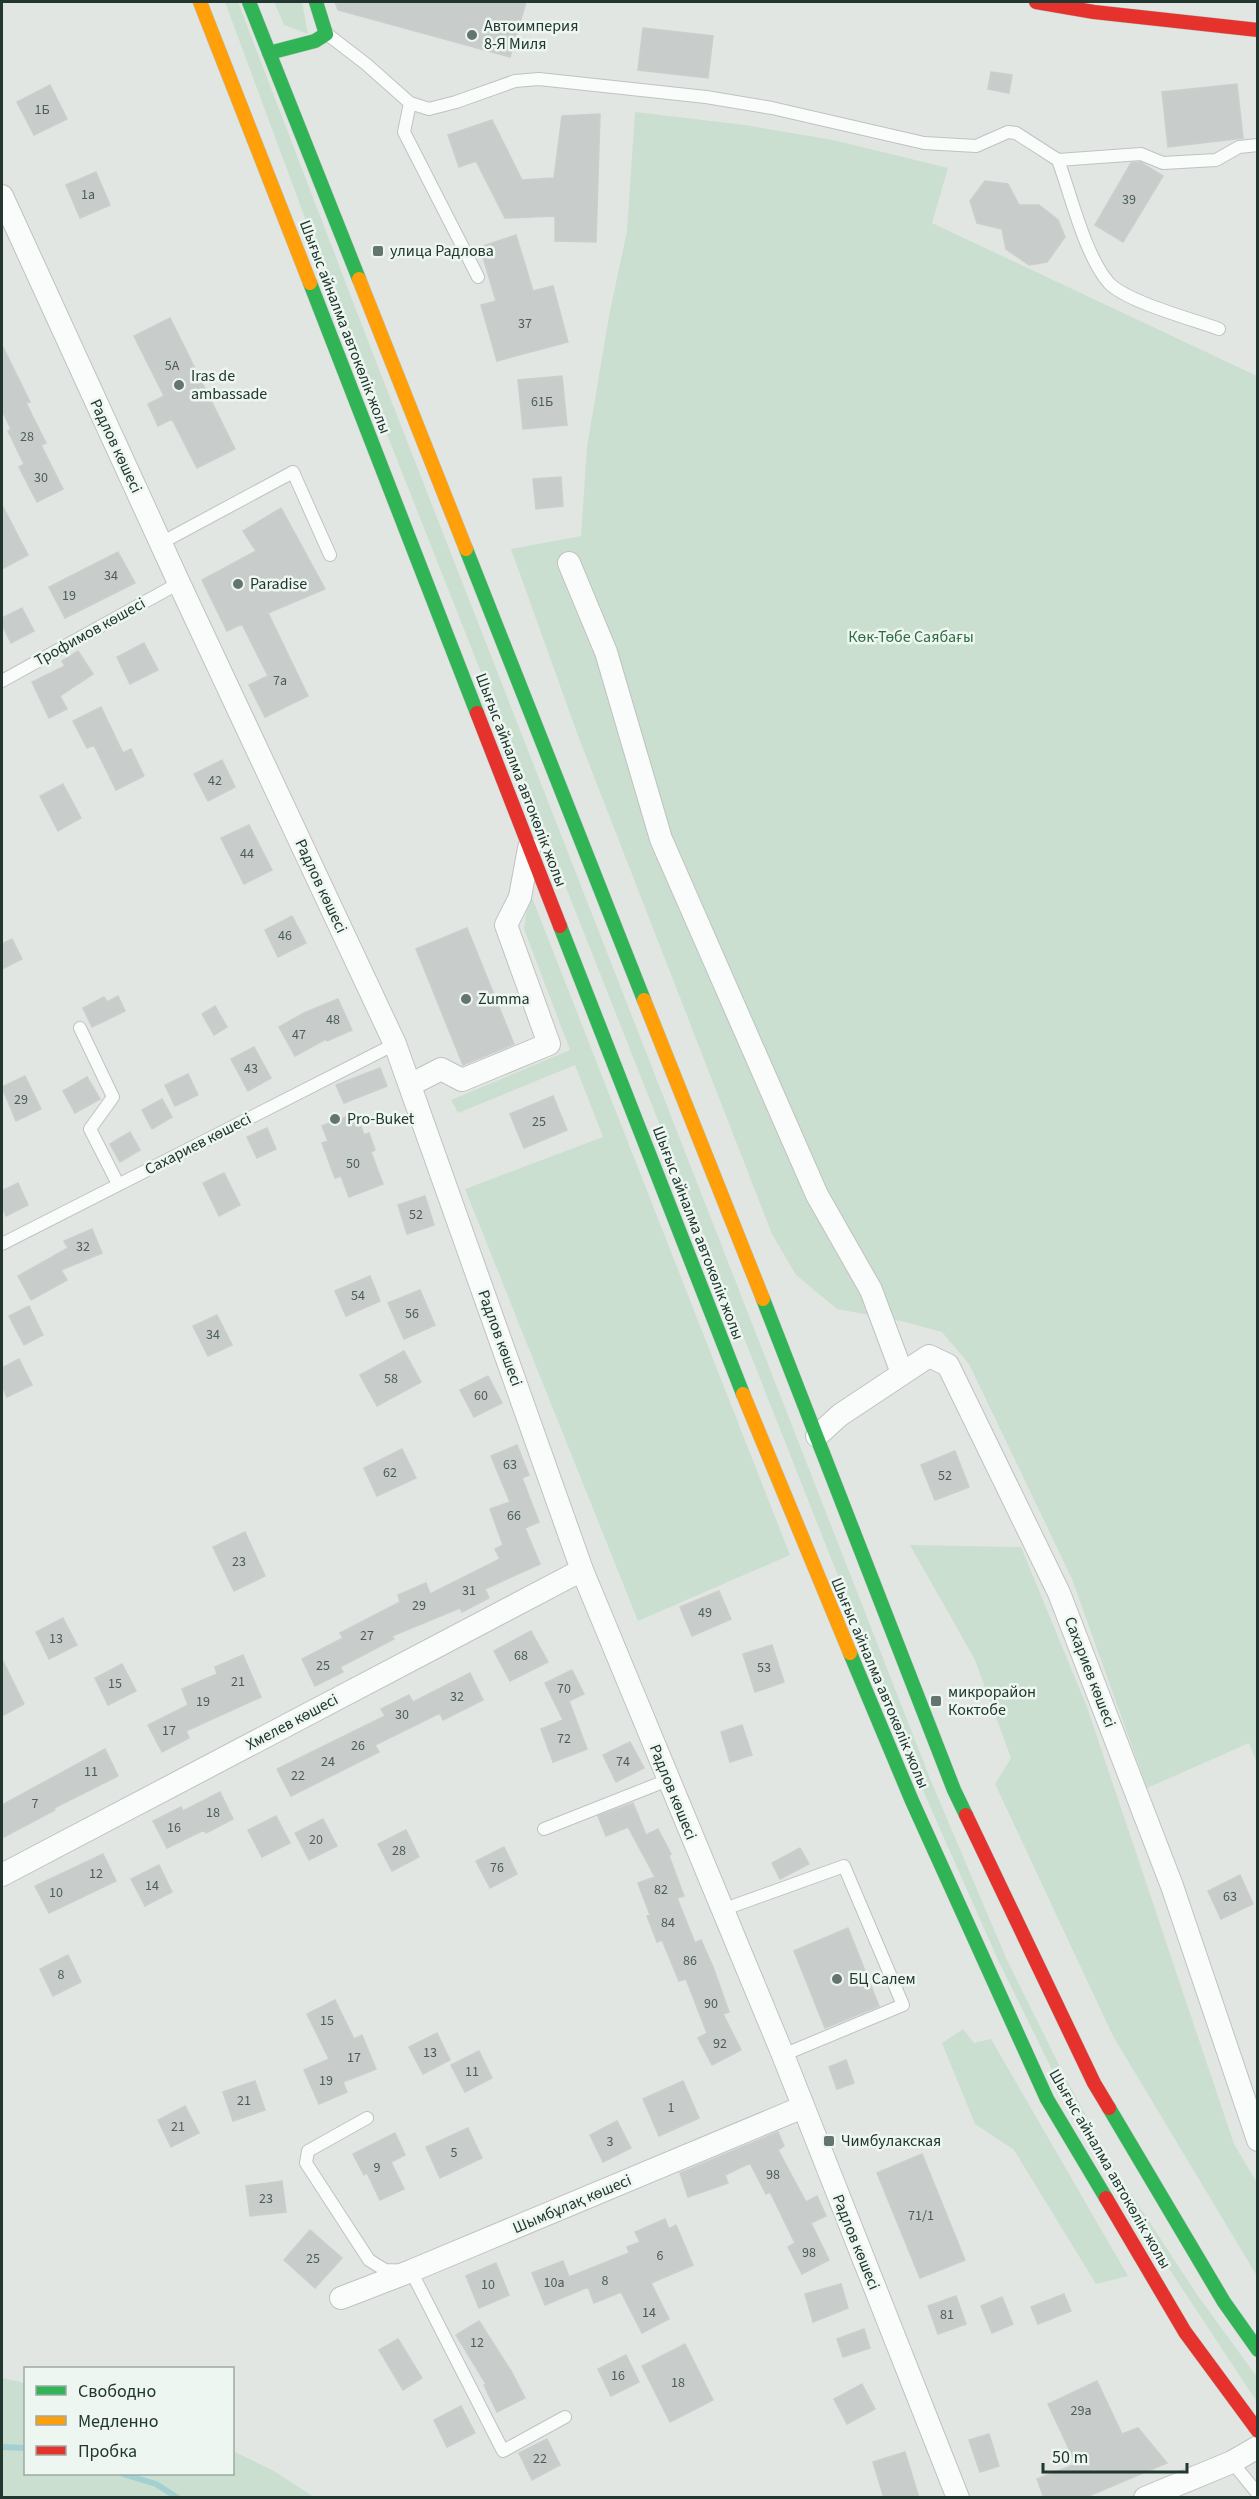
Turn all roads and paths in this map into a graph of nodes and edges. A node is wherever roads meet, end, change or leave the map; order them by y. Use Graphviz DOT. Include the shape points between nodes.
graph roads {
  1 [pos="200,2"];
  2 [pos="249,2"];
  3 [pos="316,2"];
  4 [pos="1036,2"];
  5 [pos="1257,30"];
  6 [pos="326,34"];
  7 [pos="269,53"];
  8 [pos="410,103"];
  9 [pos="1257,145"];
  10 [pos="1058,160"];
  11 [pos="2,196"];
  12 [pos="478,277"];
  13 [pos="1219,329"];
  14 [pos="161,543"];
  15 [pos="330,555"];
  16 [pos="569,563"];
  17 [pos="179,583"];
  18 [pos="2,681"];
  19 [pos="529,847"];
  20 [pos="80,1028"];
  21 [pos="395,1044"];
  22 [pos="410,1085"];
  23 [pos="118,1184"];
  24 [pos="2,1244"];
  25 [pos="902,1373"];
  26 [pos="817,1436"];
  27 [pos="582,1570"];
  28 [pos="668,1780"];
  29 [pos="544,1829"];
  30 [pos="2,1875"];
  31 [pos="722,1910"];
  32 [pos="783,2055"];
  33 [pos="803,2107"];
  34 [pos="367,2118"];
  35 [pos="1257,2140"];
  36 [pos="411,2271"];
  37 [pos="341,2298"];
  38 [pos="1257,2350"];
  39 [pos="565,2417"];
  40 [pos="1257,2431"];
  41 [pos="1257,2447"];
  42 [pos="1232,2462"];
  43 [pos="1257,2494"];
  44 [pos="958,2498"];
  45 [pos="1145,2498"];
  1 -- 19 [label="main road, Шығыс айналма автокөлік жолы"];
  2 -- 7 [label="main road"];
  3 -- 6 [label="main road"];
  4 -- 5 [label="main road"];
  6 -- 7 [label="main road" via="315,41"];
  6 -- 8 [label="lane"];
  7 -- 26 [label="main road"];
  8 -- 10 [label="lane" via="429,109 515,81 540,80 706,97 924,143 976,146 1008,132 1017,133"];
  8 -- 12 [label="lane" via="404,132"];
  9 -- 10 [label="lane" via="1239,147 1216,160 1163,163 1141,154"];
  10 -- 13 [label="lane" via="1093,259 1110,284 1129,296"];
  11 -- 14 [label="street, Радлов көшесі"];
  14 -- 15 [label="lane" via="293,472"];
  14 -- 17 [label="street, Радлов көшесі"];
  16 -- 25 [label="street" via="606,652 662,839 817,1195 871,1290"];
  17 -- 18 [label="lane, Трофимов көшесі"];
  17 -- 21 [label="street, Радлов көшесі"];
  19 -- 22 [label="street" via="520,897 506,925 549,1044 462,1080 441,1069"];
  19 -- 40 [label="main road, Шығыс айналма автокөлік жолы" via="766,1452 908,1792 1047,2099 1185,2332"];
  20 -- 23 [label="lane" via="113,1097 90,1129"];
  21 -- 22 [label="street, Радлов көшесі"];
  21 -- 23 [label="lane, Сахариев көшесі"];
  22 -- 27 [label="street, Радлов көшесі"];
  23 -- 24 [label="lane, Сахариев көшесі"];
  25 -- 26 [label="street, Сахариев көшесі" via="840,1415"];
  25 -- 35 [label="street, Сахариев көшесі" via="930,1356 948,1365 1059,1593 1168,1876"];
  26 -- 38 [label="main road" via="954,1790 1094,2083 1224,2302"];
  27 -- 28 [label="street, Радлов көшесі"];
  27 -- 30 [label="street, Хмелев көшесі"];
  28 -- 29 [label="lane"];
  28 -- 31 [label="street, Радлов көшесі"];
  31 -- 32 [label="street, Радлов көшесі"];
  31 -- 32 [label="lane" via="844,1866 899,1995 903,2005"];
  32 -- 33 [label="street, Радлов көшесі"];
  33 -- 36 [label="street, Шымбұлақ көшесі"];
  33 -- 44 [label="street, Радлов көшесі"];
  34 -- 36 [label="lane" via="308,2151 306,2163 369,2260 385,2270"];
  36 -- 37 [label="street, Шымбұлақ көшесі"];
  36 -- 39 [label="lane" via="503,2451"];
  41 -- 42 [label="street"];
  42 -- 43 [label="lane"];
  42 -- 45 [label="street"];
}
